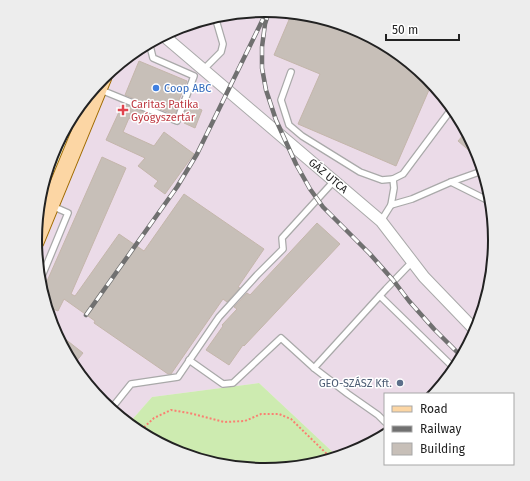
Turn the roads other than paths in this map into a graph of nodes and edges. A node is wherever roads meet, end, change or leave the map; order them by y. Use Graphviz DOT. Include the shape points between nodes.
graph roads {
  1 [pos="217,22"];
  2 [pos="168,39"];
  3 [pos="151,49"];
  4 [pos="291,72"];
  5 [pos="199,73"];
  6 [pos="104,85"];
  7 [pos="97,93"];
  8 [pos="449,113"];
  9 [pos="478,172"];
  10 [pos="393,179"];
  11 [pos="334,181"];
  12 [pos="451,182"];
  13 [pos="484,199"];
  14 [pos="392,205"];
  15 [pos="50,206"];
  16 [pos="381,221"];
  17 [pos="42,225"];
  18 [pos="412,262"];
  19 [pos="44,272"];
  20 [pos="380,296"];
  21 [pos="471,326"];
  22 [pos="189,360"];
  23 [pos="451,365"];
  24 [pos="314,368"];
  25 [pos="114,405"];
  26 [pos="384,421"];
  1 -- 5 [label="lane" via="223,44 221,52"];
  2 -- 5 [label="street, GÁZ UTCA"];
  3 -- 5 [label="lane" via="153,58"];
  4 -- 10 [label="lane" via="280,100 289,125 360,172 382,180"];
  5 -- 6 [label="lane" via="177,121"];
  5 -- 11 [label="street, GÁZ UTCA"];
  7 -- 15 [label="main road"];
  8 -- 10 [label="lane" via="403,174"];
  9 -- 12 [label="lane"];
  10 -- 14 [label="lane"];
  11 -- 16 [label="street, GÁZ UTCA"];
  11 -- 22 [label="lane" via="282,238 283,249 219,317"];
  12 -- 13 [label="lane"];
  12 -- 14 [label="lane"];
  14 -- 16 [label="lane"];
  15 -- 17 [label="main road"];
  15 -- 19 [label="lane" via="68,213"];
  16 -- 18 [label="street, GÁZ UTCA"];
  18 -- 20 [label="lane"];
  18 -- 21 [label="street, GÁZ UTCA"];
  20 -- 23 [label="lane"];
  20 -- 24 [label="lane"];
  22 -- 24 [label="lane" via="223,384 233,383 280,338"];
  22 -- 25 [label="lane" via="178,377 131,384"];
  24 -- 26 [label="lane"];
}
